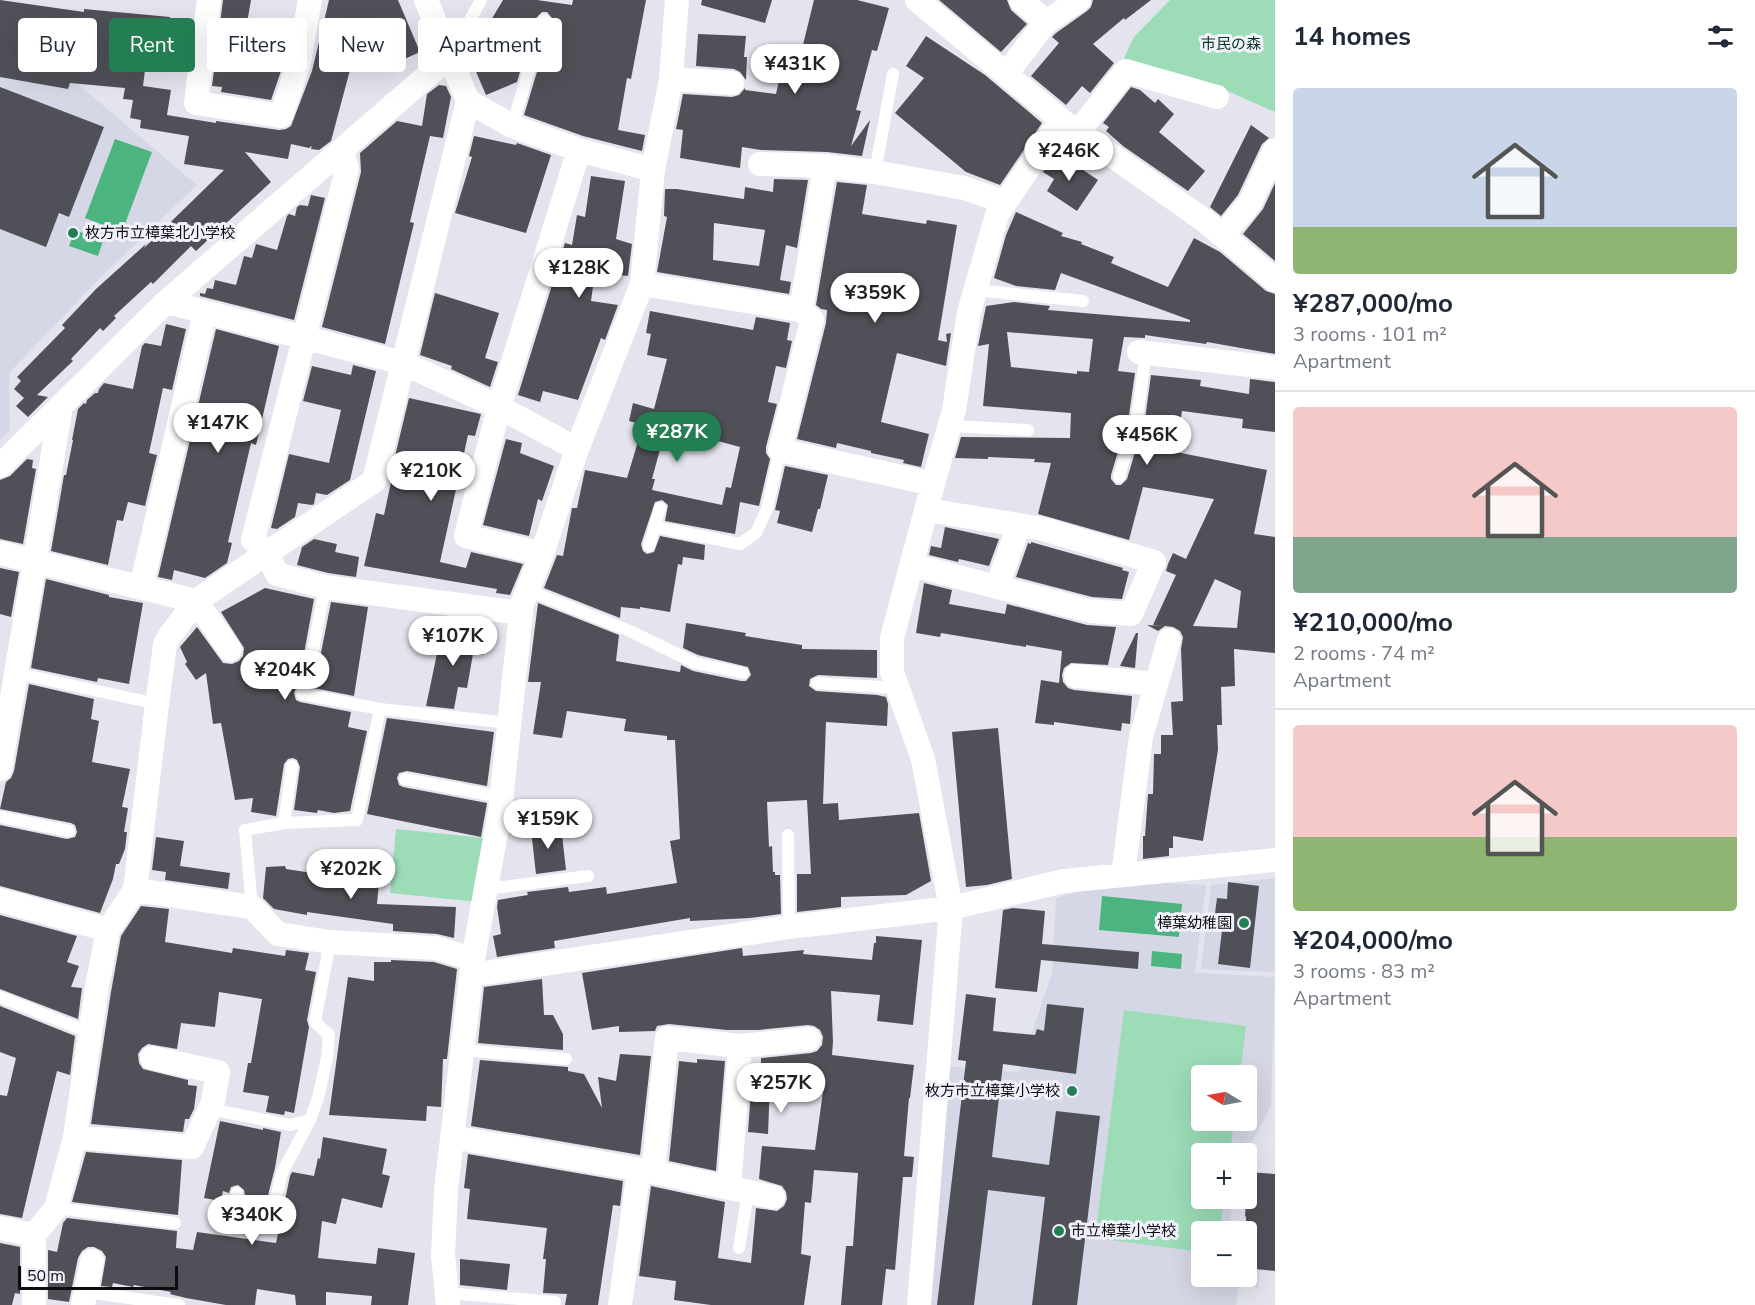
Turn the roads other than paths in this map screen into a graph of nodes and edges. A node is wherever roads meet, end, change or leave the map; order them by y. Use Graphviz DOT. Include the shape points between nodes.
graph roads {
  1 [pos="202,0"];
  2 [pos="209,0"];
  3 [pos="310,0"];
  4 [pos="426,0"];
  5 [pos="481,0"];
  6 [pos="677,0"];
  7 [pos="1021,0"];
  8 [pos="1079,0"];
  9 [pos="934,5"];
  10 [pos="434,18"];
  11 [pos="471,18"];
  12 [pos="1046,22"];
  13 [pos="432,72"];
  14 [pos="457,72"];
  15 [pos="528,72"];
  16 [pos="893,74"];
  17 [pos="1006,74"];
  18 [pos="671,79"];
  19 [pos="732,83"];
  20 [pos="1217,97"];
  21 [pos="468,100"];
  22 [pos="512,126"];
  23 [pos="1070,126"];
  24 [pos="579,150"];
  25 [pos="1275,150"];
  26 [pos="342,151"];
  27 [pos="760,164"];
  28 [pos="825,166"];
  29 [pos="653,170"];
  30 [pos="876,172"];
  31 [pos="1005,202"];
  32 [pos="1223,235"];
  33 [pos="1275,280"];
  34 [pos="642,284"];
  35 [pos="975,290"];
  36 [pos="1083,301"];
  37 [pos="166,302"];
  38 [pos="801,310"];
  39 [pos="205,312"];
  40 [pos="304,338"];
  41 [pos="1142,352"];
  42 [pos="403,363"];
  43 [pos="1275,368"];
  44 [pos="61,406"];
  45 [pos="499,407"];
  46 [pos="950,426"];
  47 [pos="1028,430"];
  48 [pos="577,449"];
  49 [pos="780,450"];
  50 [pos="0,466"];
  51 [pos="1119,477"];
  52 [pos="933,484"];
  53 [pos="660,508"];
  54 [pos="927,510"];
  55 [pos="1019,525"];
  56 [pos="655,527"];
  57 [pos="649,546"];
  58 [pos="0,553"];
  59 [pos="267,553"];
  60 [pos="542,554"];
  61 [pos="34,562"];
  62 [pos="912,565"];
  63 [pos="325,587"];
  64 [pos="997,587"];
  65 [pos="141,588"];
  66 [pos="196,601"];
  67 [pos="524,602"];
  68 [pos="1169,640"];
  69 [pos="230,650"];
  70 [pos="311,661"];
  71 [pos="16,673"];
  72 [pos="743,673"];
  73 [pos="1076,676"];
  74 [pos="816,683"];
  75 [pos="1156,684"];
  76 [pos="897,688"];
  77 [pos="302,694"];
  78 [pos="157,704"];
  79 [pos="380,709"];
  80 [pos="509,723"];
  81 [pos="292,766"];
  82 [pos="0,769"];
  83 [pos="405,779"];
  84 [pos="501,797"];
  85 [pos="0,818"];
  86 [pos="284,823"];
  87 [pos="69,831"];
  88 [pos="788,836"];
  89 [pos="1275,860"];
  90 [pos="1123,875"];
  91 [pos="588,876"];
  92 [pos="135,890"];
  93 [pos="486,890"];
  94 [pos="0,900"];
  95 [pos="252,907"];
  96 [pos="951,908"];
  97 [pos="789,927"];
  98 [pos="108,930"];
  99 [pos="330,942"];
  100 [pos="472,967"];
  101 [pos="0,997"];
  102 [pos="90,1033"];
  103 [pos="809,1039"];
  104 [pos="740,1046"];
  105 [pos="462,1050"];
  106 [pos="152,1059"];
  107 [pos="566,1059"];
  108 [pos="210,1109"];
  109 [pos="310,1120"];
  110 [pos="75,1137"];
  111 [pos="452,1137"];
  112 [pos="646,1171"];
  113 [pos="738,1190"];
  114 [pos="237,1193"];
  115 [pos="773,1197"];
  116 [pos="56,1208"];
  117 [pos="235,1211"];
  118 [pos="175,1223"];
  119 [pos="0,1228"];
  120 [pos="231,1229"];
  121 [pos="34,1235"];
  122 [pos="739,1248"];
  123 [pos="92,1261"];
  124 [pos="84,1298"];
  125 [pos="448,1299"];
  126 [pos="555,1302"];
  127 [pos="34,1305"];
  128 [pos="179,1305"];
  129 [pos="620,1305"];
  130 [pos="919,1305"];
  1 -- 2 [label="street"];
  2 -- 3 [label="street" via="196,103 281,116 299,62"];
  4 -- 10 [label="street"];
  5 -- 11 [label="lane"];
  6 -- 18 [label="street"];
  7 -- 12 [label="street"];
  8 -- 12 [label="street"];
  9 -- 17 [label="street"];
  12 -- 17 [label="street"];
  13 -- 26 [label="street"];
  14 -- 21 [label="street"];
  15 -- 22 [label="lane"];
  16 -- 30 [label="lane"];
  17 -- 23 [label="street"];
  18 -- 19 [label="street"];
  18 -- 29 [label="street"];
  20 -- 23 [label="street" via="1126,71"];
  21 -- 22 [label="street"];
  21 -- 42 [label="street"];
  22 -- 24 [label="street"];
  23 -- 31 [label="street"];
  23 -- 32 [label="street"];
  24 -- 29 [label="street"];
  24 -- 45 [label="street"];
  25 -- 32 [label="street" via="1251,203"];
  26 -- 37 [label="street"];
  26 -- 40 [label="street" via="346,169"];
  27 -- 28 [label="street"];
  28 -- 30 [label="street"];
  28 -- 38 [label="street"];
  29 -- 34 [label="street"];
  30 -- 31 [label="street" via="964,188"];
  31 -- 35 [label="street" via="997,215"];
  32 -- 33 [label="street"];
  34 -- 38 [label="street"];
  34 -- 48 [label="street"];
  35 -- 36 [label="lane"];
  35 -- 46 [label="street"];
  37 -- 39 [label="street"];
  37 -- 44 [label="street"];
  38 -- 49 [label="street" via="812,320"];
  39 -- 40 [label="street"];
  39 -- 65 [label="street"];
  40 -- 42 [label="street"];
  40 -- 59 [label="street" via="253,540"];
  41 -- 43 [label="street"];
  41 -- 51 [label="lane" via="1137,417"];
  42 -- 45 [label="street"];
  42 -- 59 [label="street" via="374,481"];
  44 -- 50 [label="street"];
  44 -- 61 [label="street"];
  45 -- 48 [label="street"];
  45 -- 60 [label="street" via="466,536"];
  46 -- 47 [label="lane"];
  46 -- 52 [label="street"];
  48 -- 60 [label="street"];
  49 -- 52 [label="street"];
  49 -- 56 [label="lane" via="767,509 756,533 740,544"];
  52 -- 54 [label="street"];
  53 -- 56 [label="lane"];
  54 -- 55 [label="street"];
  54 -- 62 [label="street"];
  55 -- 64 [label="street"];
  55 -- 64 [label="street" via="1154,562 1131,614 1090,611"];
  56 -- 57 [label="lane"];
  58 -- 61 [label="street"];
  59 -- 63 [label="street" via="277,574"];
  59 -- 66 [label="street"];
  60 -- 67 [label="street"];
  61 -- 65 [label="street"];
  61 -- 71 [label="street"];
  62 -- 64 [label="street"];
  62 -- 76 [label="street" via="892,639 892,672"];
  63 -- 67 [label="street"];
  63 -- 70 [label="lane"];
  65 -- 66 [label="street"];
  66 -- 69 [label="street"];
  66 -- 78 [label="street" via="165,645"];
  67 -- 72 [label="lane" via="630,631 694,663"];
  67 -- 80 [label="street"];
  68 -- 75 [label="street"];
  71 -- 78 [label="lane"];
  71 -- 82 [label="street"];
  73 -- 75 [label="street"];
  74 -- 76 [label="lane"];
  75 -- 90 [label="street" via="1141,737"];
  76 -- 96 [label="street" via="923,759"];
  77 -- 79 [label="lane"];
  78 -- 92 [label="street"];
  79 -- 80 [label="lane"];
  79 -- 86 [label="lane" via="357,820"];
  80 -- 84 [label="street"];
  81 -- 86 [label="lane"];
  83 -- 84 [label="lane"];
  84 -- 93 [label="street"];
  85 -- 87 [label="lane"];
  86 -- 95 [label="lane" via="245,830"];
  88 -- 97 [label="lane"];
  89 -- 90 [label="street"];
  90 -- 96 [label="street" via="1064,881"];
  91 -- 93 [label="lane"];
  92 -- 95 [label="street"];
  92 -- 98 [label="street"];
  93 -- 100 [label="street"];
  94 -- 98 [label="street"];
  95 -- 99 [label="street" via="278,934"];
  96 -- 97 [label="street"];
  96 -- 130 [label="street"];
  97 -- 100 [label="street"];
  98 -- 102 [label="street"];
  99 -- 100 [label="street" via="436,948"];
  99 -- 109 [label="lane" via="315,1022 329,1035 327,1058"];
  100 -- 105 [label="street"];
  101 -- 102 [label="lane"];
  102 -- 110 [label="street"];
  103 -- 104 [label="street"];
  104 -- 112 [label="street" via="667,1038"];
  104 -- 113 [label="street"];
  105 -- 107 [label="lane"];
  105 -- 111 [label="street"];
  106 -- 108 [label="street" via="218,1072"];
  108 -- 109 [label="lane" via="290,1125"];
  108 -- 110 [label="street" via="192,1147"];
  109 -- 117 [label="lane" via="282,1173 273,1210 264,1215"];
  110 -- 116 [label="street"];
  111 -- 112 [label="street"];
  111 -- 125 [label="street" via="443,1255"];
  112 -- 113 [label="street"];
  112 -- 129 [label="street"];
  113 -- 115 [label="street"];
  113 -- 122 [label="lane"];
  114 -- 117 [label="lane"];
  116 -- 118 [label="lane"];
  116 -- 121 [label="street"];
  117 -- 120 [label="lane"];
  119 -- 121 [label="street"];
  121 -- 127 [label="street"];
  123 -- 124 [label="street"];
  124 -- 128 [label="lane"];
  125 -- 126 [label="lane"];
}
